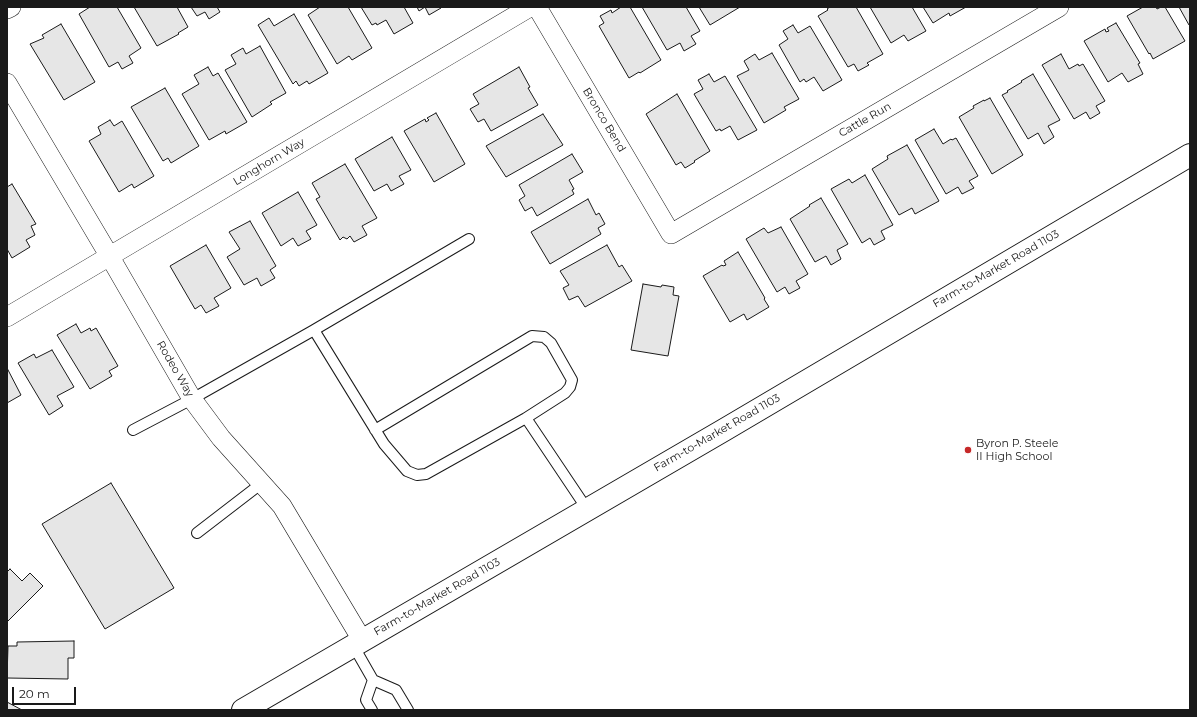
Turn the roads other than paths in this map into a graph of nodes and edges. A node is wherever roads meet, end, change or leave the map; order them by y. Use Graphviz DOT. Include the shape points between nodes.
graph roads {
  1 [pos="11,7"];
  2 [pos="530,7"];
  3 [pos="537,7"];
  4 [pos="1059,7"];
  5 [pos="7,10"];
  6 [pos="7,83"];
  7 [pos="1190,155"];
  8 [pos="672,234"];
  9 [pos="469,238"];
  10 [pos="110,257"];
  11 [pos="7,317"];
  12 [pos="314,330"];
  13 [pos="192,399"];
  14 [pos="526,418"];
  15 [pos="134,430"];
  16 [pos="375,430"];
  17 [pos="262,483"];
  18 [pos="587,509"];
  19 [pos="196,533"];
  20 [pos="358,643"];
  21 [pos="373,680"];
  22 [pos="243,710"];
  23 [pos="372,710"];
  24 [pos="408,710"];
  1 -- 5 [label="street"];
  2 -- 10 [label="street, Longhorn Way"];
  3 -- 8 [label="street, Bronco Bend"];
  4 -- 8 [label="street, Cattle Run"];
  6 -- 10 [label="street, Rodeo Way"];
  7 -- 18 [label="main road, Farm-to-Market Road 1103"];
  9 -- 12 [label="lane"];
  10 -- 11 [label="street, Longhorn Way"];
  10 -- 13 [label="street, Rodeo Way"];
  12 -- 13 [label="lane"];
  12 -- 16 [label="lane"];
  13 -- 15 [label="lane"];
  13 -- 17 [label="street, Rodeo Way"];
  14 -- 16 [label="lane" via="426,474 416,475 407,471"];
  14 -- 16 [label="lane" via="565,393 572,380 551,344 544,337 532,336"];
  14 -- 18 [label="lane"];
  17 -- 19 [label="lane"];
  17 -- 20 [label="street, Rodeo Way" via="282,506"];
  18 -- 20 [label="main road, Farm-to-Market Road 1103"];
  20 -- 21 [label="lane"];
  20 -- 22 [label="main road, Farm-to-Market Road 1103"];
  21 -- 23 [label="lane" via="366,700"];
  21 -- 24 [label="lane" via="396,690"];
}
